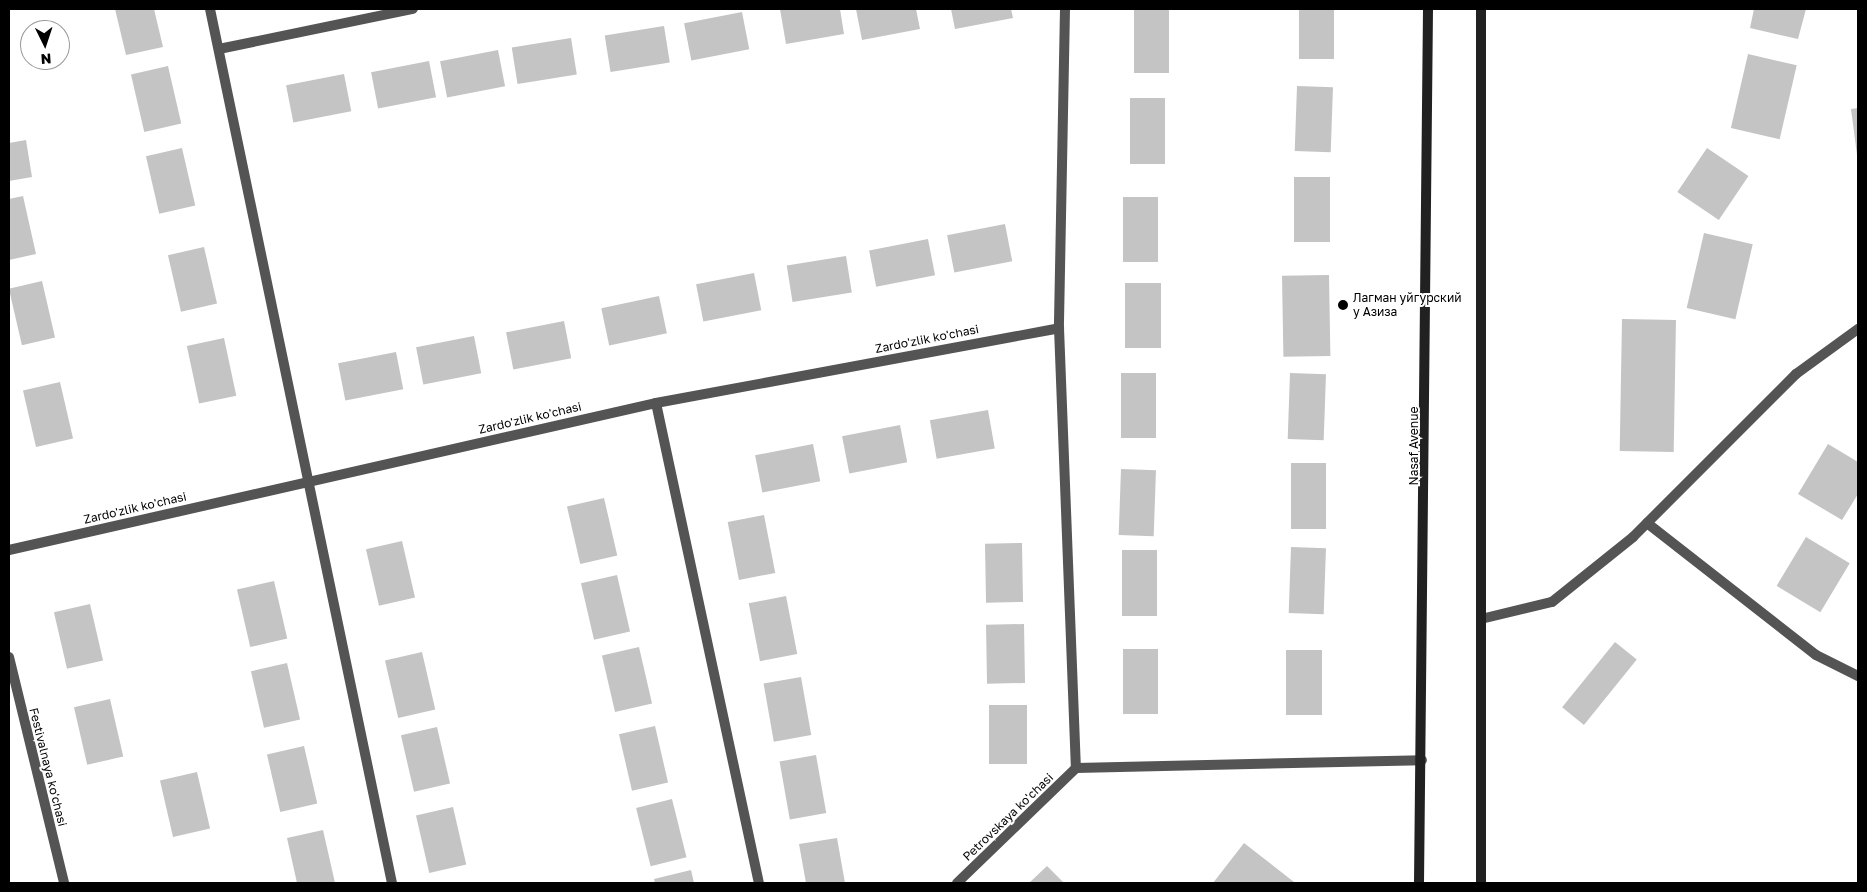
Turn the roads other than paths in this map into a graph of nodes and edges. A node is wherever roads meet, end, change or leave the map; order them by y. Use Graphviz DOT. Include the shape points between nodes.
graph roads {
  1 [pos="210,9"];
  2 [pos="413,9"];
  3 [pos="1065,9"];
  4 [pos="1428,9"];
  5 [pos="1481,9"];
  6 [pos="219,49"];
  7 [pos="1059,328"];
  8 [pos="1858,329"];
  9 [pos="656,403"];
  10 [pos="311,481"];
  11 [pos="1647,523"];
  12 [pos="9,550"];
  13 [pos="1481,619"];
  14 [pos="9,656"];
  15 [pos="1858,676"];
  16 [pos="1422,760"];
  17 [pos="1076,768"];
  18 [pos="64,883"];
  19 [pos="392,883"];
  20 [pos="758,883"];
  21 [pos="957,883"];
  22 [pos="1419,883"];
  23 [pos="1481,883"];
  1 -- 6 [label="street"];
  2 -- 6 [label="street"];
  3 -- 7 [label="street"];
  4 -- 16 [label="main road, Nasaf Avenue"];
  5 -- 13 [label="main road"];
  6 -- 10 [label="street"];
  7 -- 9 [label="street, Zardo'zlik ko'chasi"];
  7 -- 17 [label="street"];
  8 -- 11 [label="street" via="1796,374"];
  9 -- 10 [label="street, Zardo'zlik ko'chasi"];
  9 -- 20 [label="street"];
  10 -- 12 [label="street, Zardo'zlik ko'chasi"];
  10 -- 19 [label="street"];
  11 -- 13 [label="street" via="1552,602"];
  11 -- 15 [label="street" via="1816,655"];
  13 -- 23 [label="main road"];
  14 -- 18 [label="street, Festivalnaya ko'chasi"];
  16 -- 17 [label="street"];
  16 -- 22 [label="main road, Nasaf Avenue"];
  17 -- 21 [label="street, Petrovskaya ko'chasi"];
}
